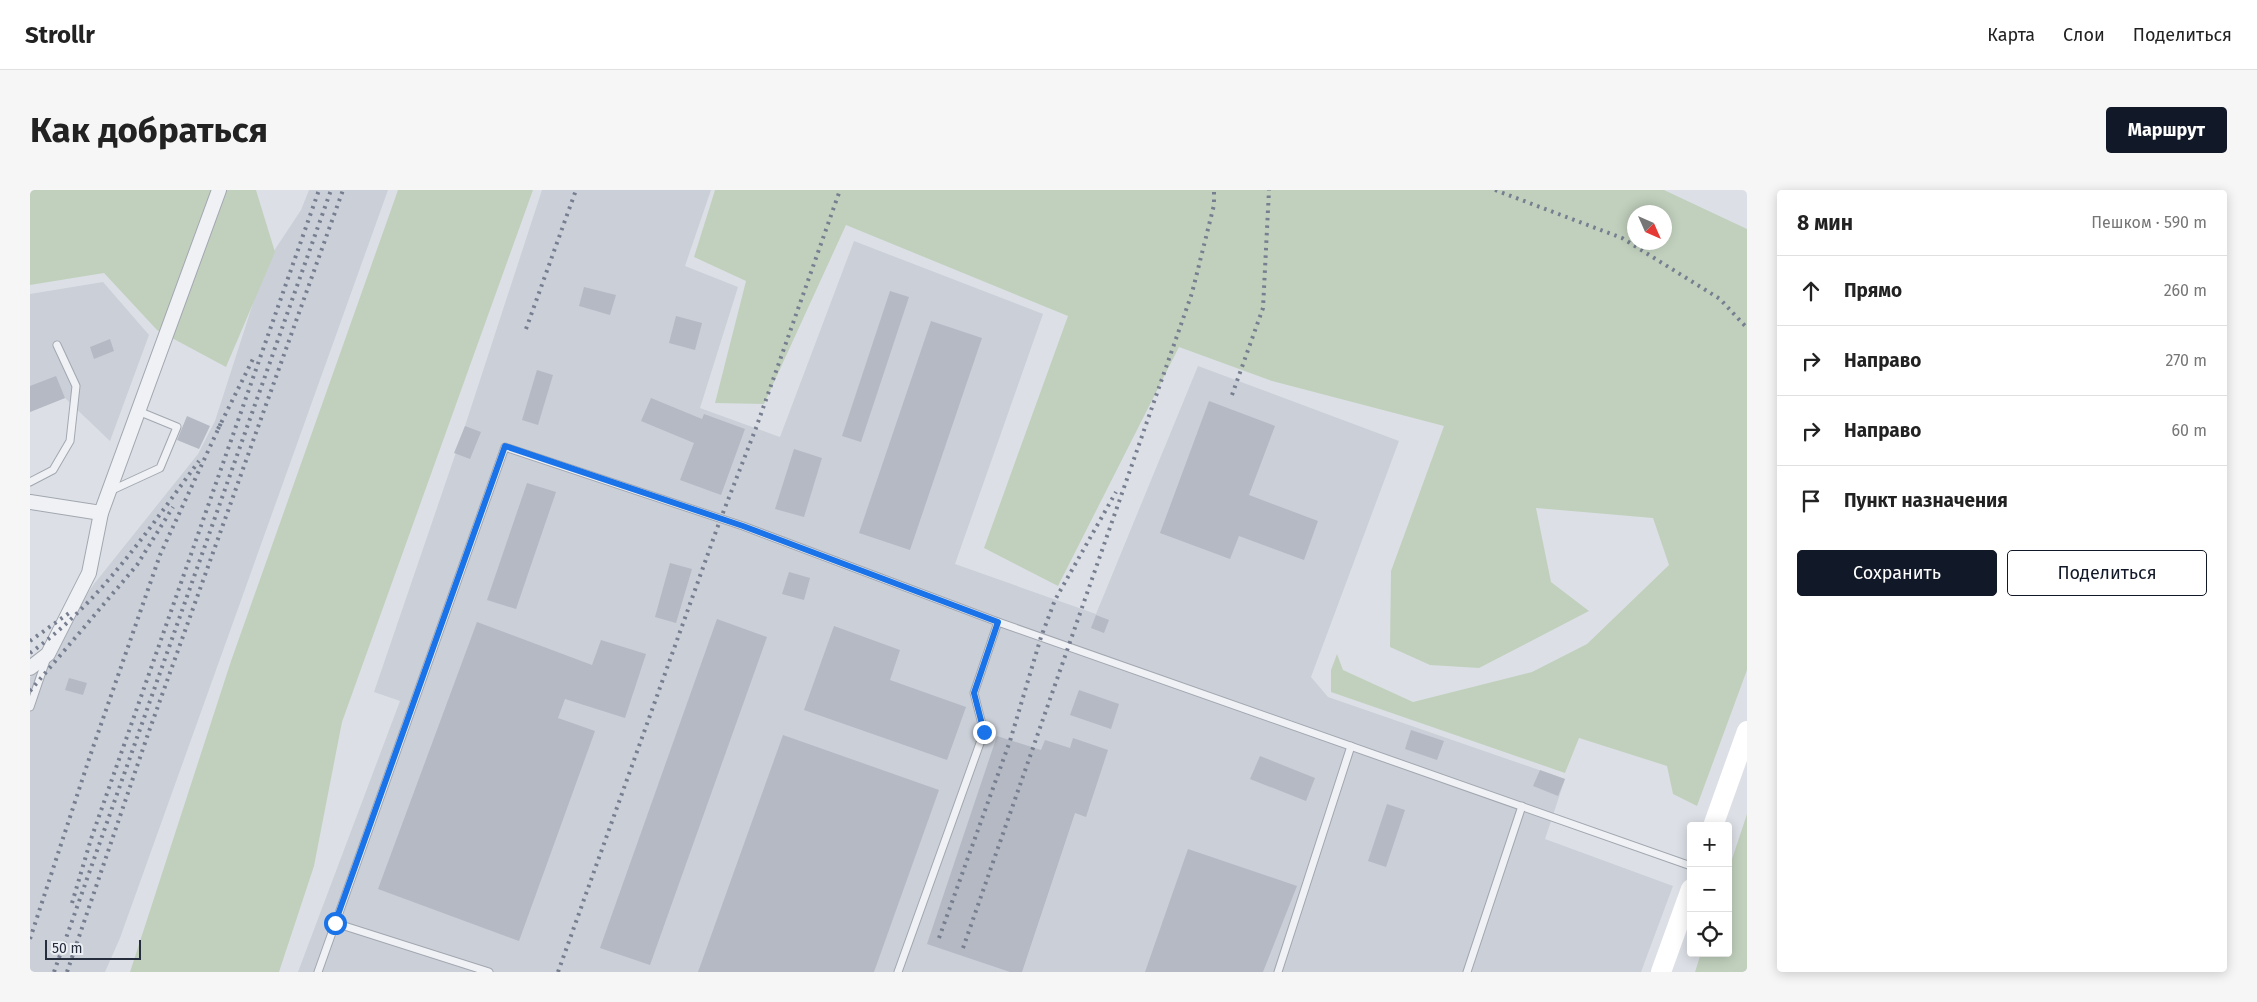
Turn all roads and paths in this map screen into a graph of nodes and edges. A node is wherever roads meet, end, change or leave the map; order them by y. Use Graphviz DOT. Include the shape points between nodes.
graph roads {
  1 [pos="219,190"];
  2 [pos="57,346"];
  3 [pos="138,410"];
  4 [pos="30,482"];
  5 [pos="109,492"];
  6 [pos="30,502"];
  7 [pos="101,513"];
  8 [pos="998,622"];
  9 [pos="48,654"];
  10 [pos="30,668"];
  11 [pos="30,707"];
  12 [pos="1747,731"];
  13 [pos="1351,746"];
  14 [pos="1522,806"];
  15 [pos="1714,822"];
  16 [pos="1687,865"];
  17 [pos="1687,900"];
  18 [pos="335,923"];
  19 [pos="318,972"];
  20 [pos="489,972"];
  21 [pos="898,972"];
  22 [pos="1278,972"];
  23 [pos="1467,972"];
  24 [pos="1661,972"];
  1 -- 3 [label="street"];
  2 -- 4 [label="lane" via="76,386 70,441 52,470"];
  3 -- 5 [label="street"];
  3 -- 5 [label="lane" via="177,427 160,468"];
  5 -- 7 [label="street"];
  6 -- 7 [label="street"];
  7 -- 9 [label="street" via="89,573"];
  8 -- 13 [label="lane"];
  8 -- 18 [label="lane" via="743,526 505,446"];
  8 -- 21 [label="lane" via="974,693 984,732"];
  9 -- 10 [label="street"];
  9 -- 11 [label="lane"];
  12 -- 15 [label="street"];
  13 -- 14 [label="lane"];
  13 -- 22 [label="lane"];
  14 -- 16 [label="lane"];
  14 -- 23 [label="lane"];
  17 -- 24 [label="street"];
  18 -- 19 [label="lane"];
  18 -- 20 [label="lane"];
}
